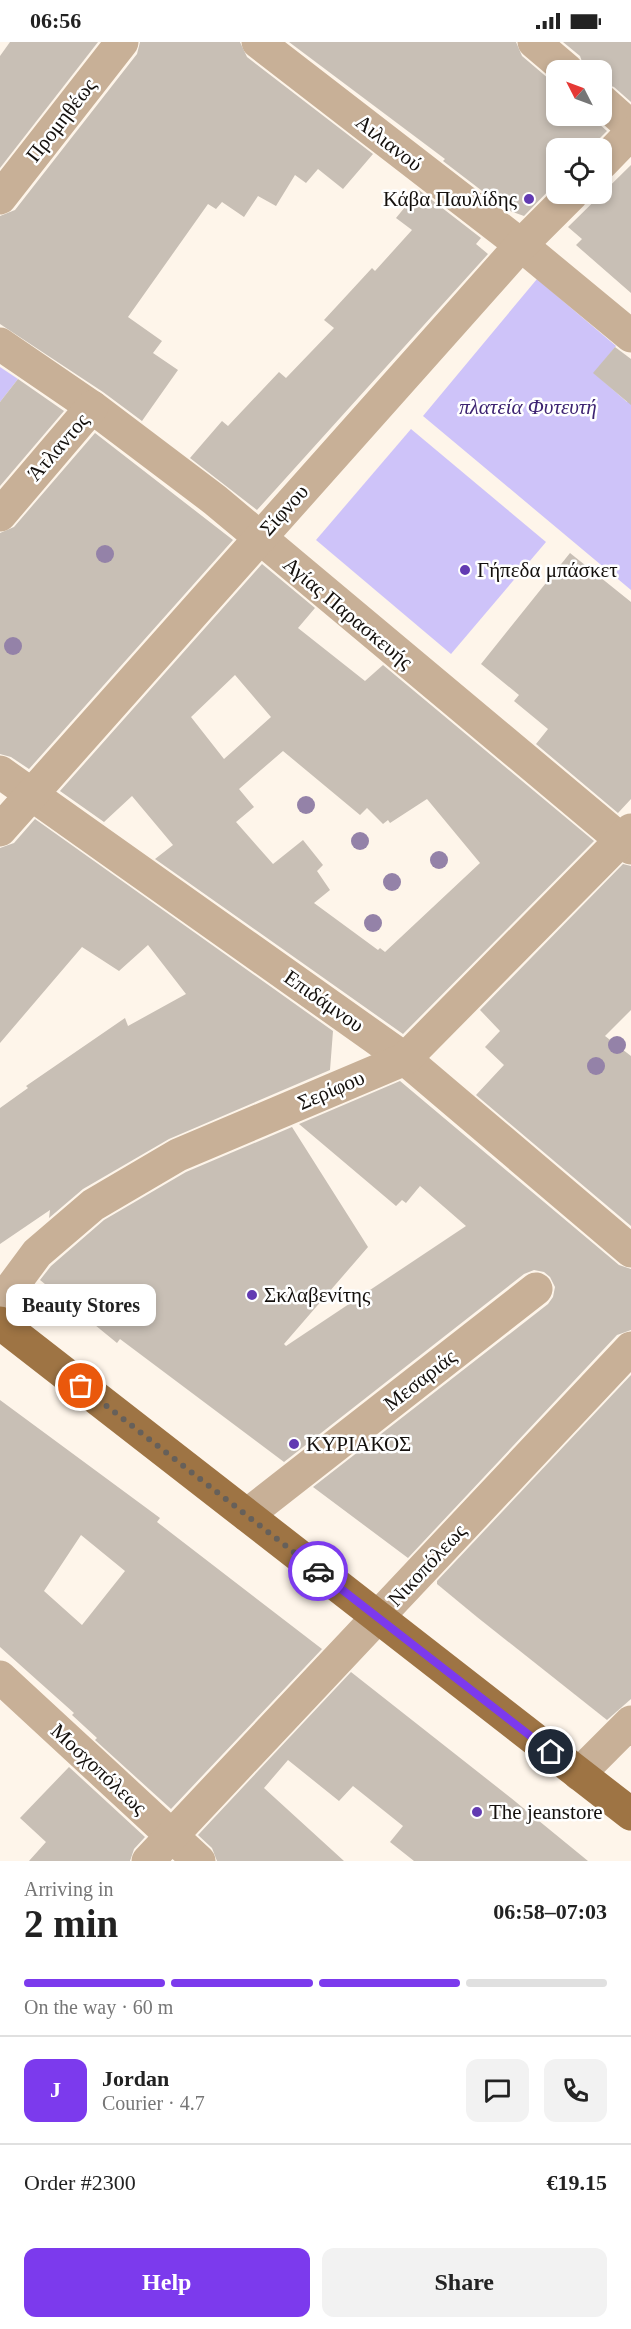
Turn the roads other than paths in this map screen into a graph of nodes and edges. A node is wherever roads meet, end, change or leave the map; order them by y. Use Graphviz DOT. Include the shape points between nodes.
graph roads {
  1 [pos="122,42"];
  2 [pos="258,42"];
  3 [pos="534,42"];
  4 [pos="555,60"];
  5 [pos="612,110"];
  6 [pos="631,127"];
  7 [pos="631,133"];
  8 [pos="612,153"];
  9 [pos="0,198"];
  10 [pos="562,204"];
  11 [pos="521,245"];
  12 [pos="631,336"];
  13 [pos="0,344"];
  14 [pos="92,407"];
  15 [pos="0,515"];
  16 [pos="258,538"];
  17 [pos="0,772"];
  18 [pos="31,793"];
  19 [pos="0,830"];
  20 [pos="628,839"];
  21 [pos="405,1059"];
  22 [pos="631,1251"];
  23 [pos="536,1289"];
  24 [pos="0,1303"];
  25 [pos="0,1323"];
  26 [pos="631,1348"];
  27 [pos="247,1515"];
  28 [pos="378,1617"];
  29 [pos="0,1677"];
  30 [pos="631,1722"];
  31 [pos="579,1774"];
  32 [pos="631,1814"];
  33 [pos="172,1836"];
  34 [pos="148,1861"];
  35 [pos="199,1861"];
  1 -- 9 [label="street, Προμηθέως"];
  2 -- 11 [label="street, Αιλιανού"];
  3 -- 4 [label="street"];
  5 -- 6 [label="street"];
  7 -- 8 [label="street"];
  10 -- 11 [label="street, Σίφνου"];
  11 -- 12 [label="street, Αιλιανού"];
  11 -- 16 [label="street, Σίφνου"];
  13 -- 14 [label="street, Αγίας Παρασκευής"];
  14 -- 15 [label="street, Άτλαντος"];
  14 -- 16 [label="street, Αγίας Παρασκευής" via="215,500"];
  16 -- 18 [label="street, Σίφνου"];
  16 -- 20 [label="street, Αγίας Παρασκευής"];
  17 -- 18 [label="street, Επιδάμνου"];
  18 -- 19 [label="street, Σίφνου"];
  18 -- 21 [label="street, Επιδάμνου"];
  20 -- 21 [label="street, Σερίφου"];
  21 -- 22 [label="street, Επιδάμνου"];
  21 -- 24 [label="street, Σερίφου" via="178,1155 103,1200 37,1253"];
  23 -- 27 [label="street, Μεσαριάς"];
  25 -- 27 [label="main road"];
  26 -- 28 [label="street, Νικοπόλεως"];
  27 -- 28 [label="main road"];
  28 -- 31 [label="main road"];
  28 -- 33 [label="street, Νικοπόλεως"];
  29 -- 33 [label="street, Μοσχοπόλεως"];
  30 -- 31 [label="street"];
  31 -- 32 [label="main road"];
  33 -- 34 [label="street, Νικοπόλεως"];
  33 -- 35 [label="street, Μοσχοπόλεως"];
}
